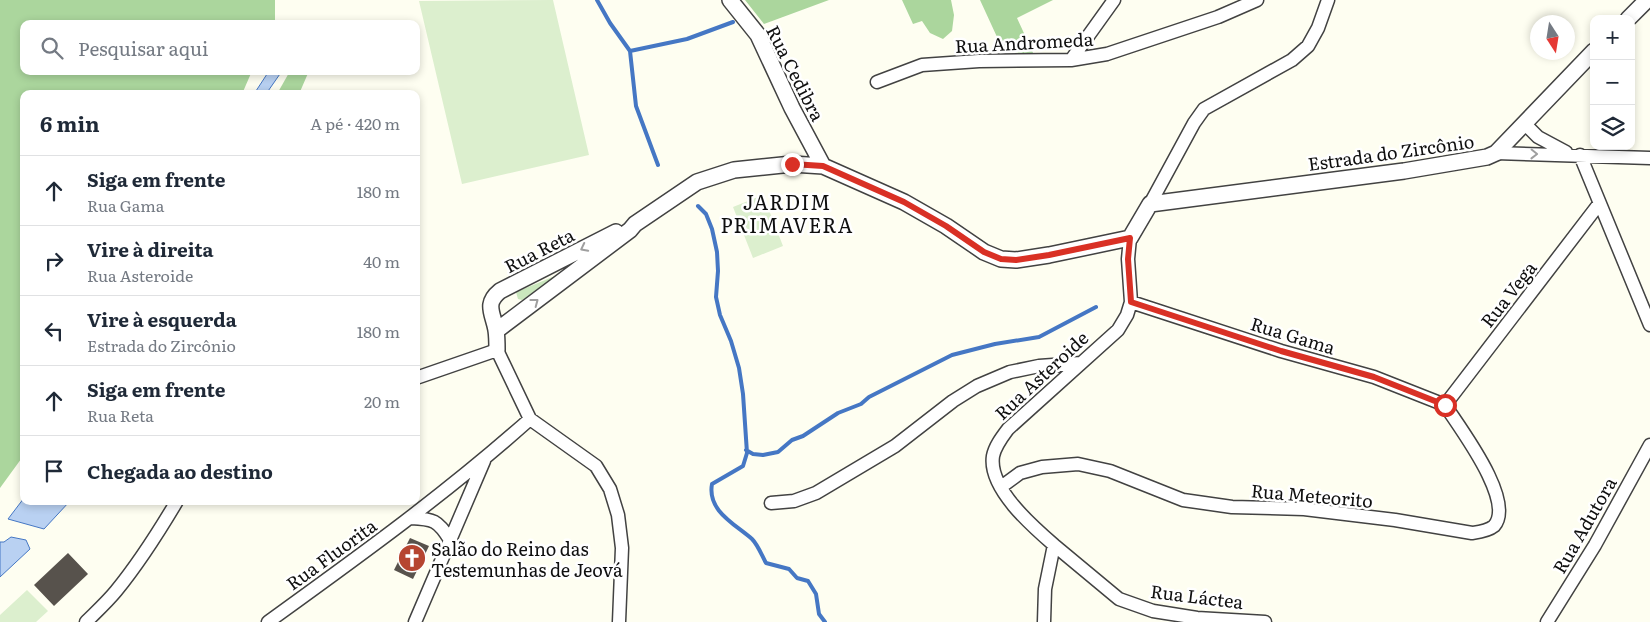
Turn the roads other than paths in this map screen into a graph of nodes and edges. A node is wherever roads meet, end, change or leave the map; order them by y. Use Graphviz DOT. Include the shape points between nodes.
graph roads {
  1 [pos="730,0"];
  2 [pos="1114,0"];
  3 [pos="1257,0"];
  4 [pos="1328,0"];
  5 [pos="1647,0"];
  6 [pos="1632,15"];
  7 [pos="1590,55"];
  8 [pos="1071,60"];
  9 [pos="877,82"];
  10 [pos="1524,123"];
  11 [pos="1496,153"];
  12 [pos="1576,155"];
  13 [pos="1650,158"];
  14 [pos="823,166"];
  15 [pos="1150,204"];
  16 [pos="1600,204"];
  17 [pos="635,224"];
  18 [pos="1130,238"];
  19 [pos="1131,302"];
  20 [pos="1650,325"];
  21 [pos="496,331"];
  22 [pos="497,350"];
  23 [pos="1080,363"];
  24 [pos="420,377"];
  25 [pos="1445,405"];
  26 [pos="530,419"];
  27 [pos="1650,445"];
  28 [pos="484,459"];
  29 [pos="1001,487"];
  30 [pos="771,503"];
  31 [pos="175,505"];
  32 [pos="411,518"];
  33 [pos="450,540"];
  34 [pos="1054,545"];
  35 [pos="1247,621"];
  36 [pos="86,622"];
  37 [pos="268,622"];
  38 [pos="415,622"];
  39 [pos="619,622"];
  40 [pos="1044,622"];
  41 [pos="1265,622"];
  42 [pos="1546,622"];
  1 -- 14 [label="street, Rua Cedibra" via="758,35"];
  2 -- 8 [label="street"];
  3 -- 8 [label="street, Rua Andromeda" via="1218,17 1107,54"];
  4 -- 15 [label="street" via="1308,46 1292,60 1204,110"];
  5 -- 6 [label="street"];
  7 -- 10 [label="street, Estrada do Zircônio"];
  8 -- 9 [label="street, Rua Andromeda" via="922,65"];
  10 -- 11 [label="street, Estrada do Zircônio"];
  10 -- 12 [label="street" via="1538,137"];
  11 -- 12 [label="street, one-way"];
  11 -- 15 [label="street, Estrada do Zircônio" via="1404,171"];
  12 -- 13 [label="street"];
  12 -- 16 [label="street"];
  14 -- 17 [label="street, Rua Reta" via="792,164 734,170 697,182"];
  14 -- 18 [label="street" via="904,202 984,252 1001,259 1049,255"];
  15 -- 18 [label="street, Rua Asteroide"];
  16 -- 20 [label="street"];
  16 -- 25 [label="street, Rua Vega"];
  21 -- 17 [label="street, Rua Reta, one-way"];
  17 -- 21 [label="street, Rua Reta, one-way" via="500,291 493,297 490,307"];
  18 -- 19 [label="street, Rua Asteroide"];
  19 -- 23 [label="street, Rua Asteroide" via="1118,330"];
  19 -- 25 [label="street, Rua Gama" via="1281,351 1374,377"];
  21 -- 22 [label="street, Rua Reta"];
  22 -- 24 [label="street"];
  22 -- 26 [label="street"];
  23 -- 29 [label="street, Rua Asteroide" via="1008,429 995,448 994,471"];
  23 -- 30 [label="street" via="1010,372 977,386 952,400 876,458 805,498"];
  25 -- 29 [label="street, Rua Meteorito" via="1483,463 1496,492 1499,514 1494,526 1484,531 1472,533 1304,509 1182,500 1110,471 1078,464 1042,467 1020,473"];
  26 -- 28 [label="street, Rua Fluorita"];
  26 -- 39 [label="street" via="596,466 610,488 618,515 622,548"];
  27 -- 42 [label="street, Rua Adutora" via="1595,545"];
  28 -- 32 [label="street, Rua Fluorita"];
  28 -- 33 [label="street"];
  29 -- 34 [label="street, Rua Asteroide" via="1036,530"];
  31 -- 36 [label="street" via="133,570"];
  32 -- 33 [label="street" via="436,522"];
  32 -- 37 [label="street, Rua Fluorita"];
  33 -- 38 [label="street"];
  34 -- 35 [label="street, Rua Láctea" via="1119,599 1153,612"];
  34 -- 40 [label="street" via="1045,589"];
  35 -- 41 [label="street, Rua Láctea"];
}
